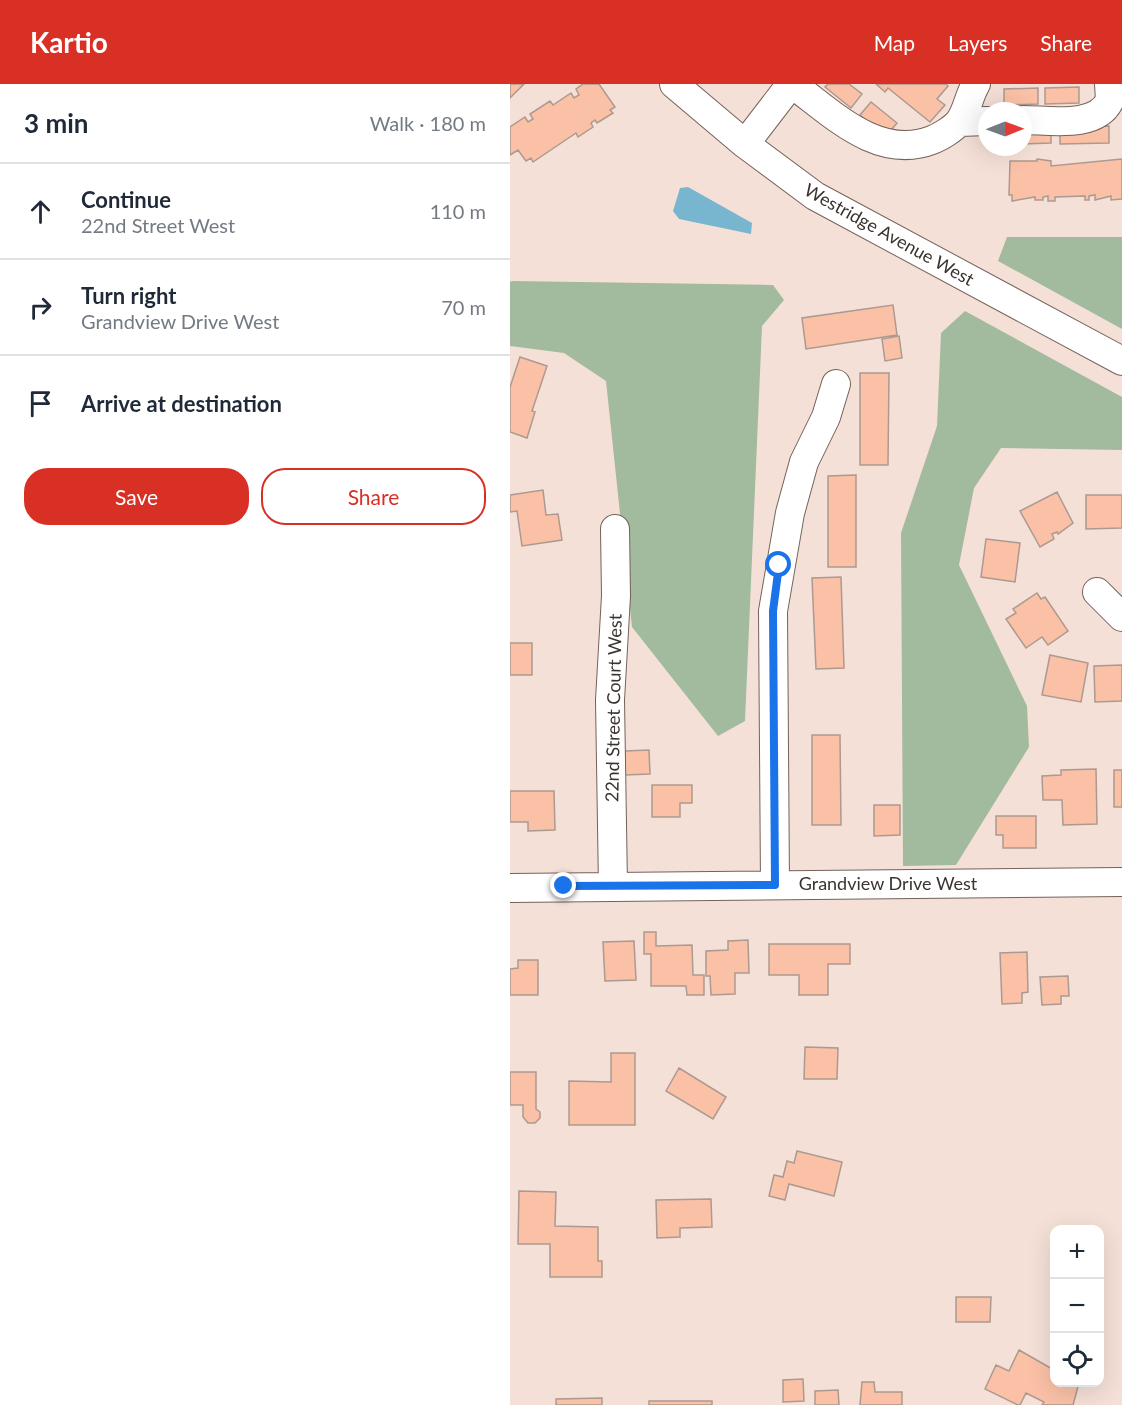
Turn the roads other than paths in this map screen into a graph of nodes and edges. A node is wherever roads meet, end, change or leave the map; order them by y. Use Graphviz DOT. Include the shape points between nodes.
graph roads {
  1 [pos="674,84"];
  2 [pos="791,84"];
  3 [pos="976,84"];
  4 [pos="1109,84"];
  5 [pos="1032,120"];
  6 [pos="973,121"];
  7 [pos="745,144"];
  8 [pos="1122,361"];
  9 [pos="836,384"];
  10 [pos="615,529"];
  11 [pos="1097,592"];
  12 [pos="1122,616"];
  13 [pos="1122,882"];
  14 [pos="775,885"];
  15 [pos="613,887"];
  16 [pos="510,888"];
  1 -- 7 [label="street, Westridge Avenue West"];
  2 -- 6 [label="street" via="861,134 888,144 929,141"];
  2 -- 7 [label="street"];
  3 -- 6 [label="street"];
  4 -- 5 [label="street" via="1110,100 1098,115"];
  7 -- 8 [label="street, Westridge Avenue West" via="844,214"];
  9 -- 14 [label="street" via="826,417 804,462 790,513 773,611"];
  10 -- 15 [label="street, 22nd Street Court West" via="610,700"];
  11 -- 12 [label="street"];
  13 -- 14 [label="street, Grandview Drive West"];
  14 -- 15 [label="street, Grandview Drive West"];
  15 -- 16 [label="street, Grandview Drive West"];
}
